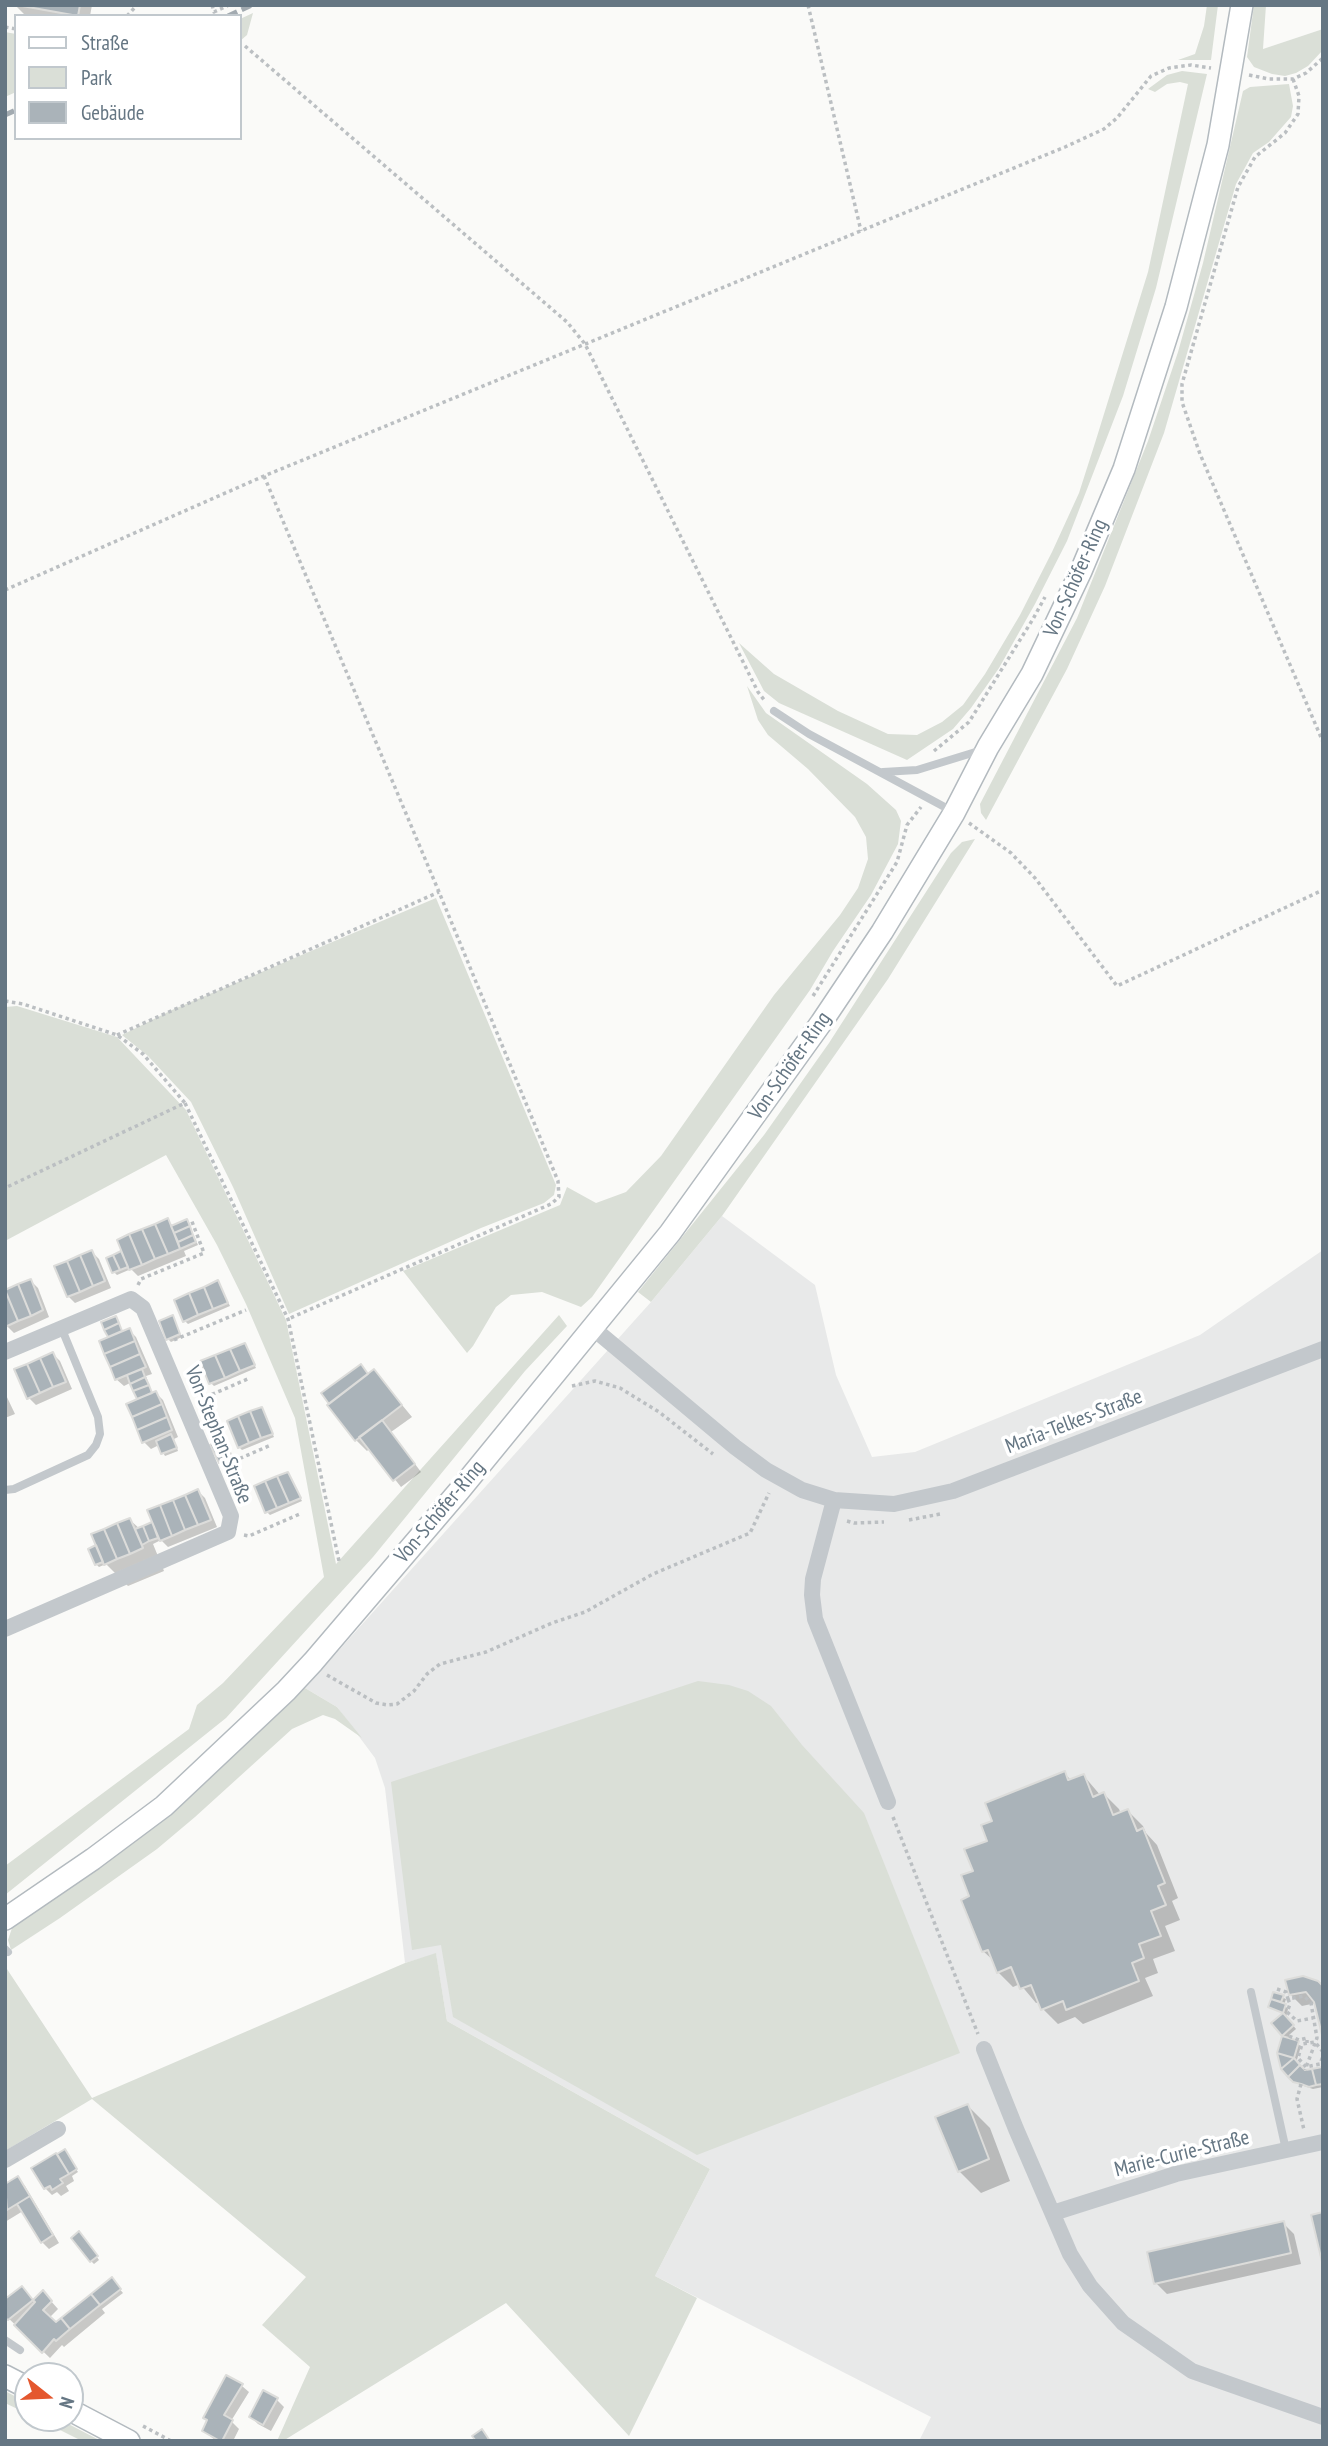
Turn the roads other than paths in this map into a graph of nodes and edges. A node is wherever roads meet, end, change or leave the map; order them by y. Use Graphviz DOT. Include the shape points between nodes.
graph roads {
  1 [pos="1242,5"];
  2 [pos="774,711"];
  3 [pos="988,747"];
  4 [pos="882,772"];
  5 [pos="954,813"];
  6 [pos="61,1328"];
  7 [pos="594,1329"];
  8 [pos="1323,1349"];
  9 [pos="5,1352"];
  10 [pos="5,1490"];
  11 [pos="832,1507"];
  12 [pos="5,1629"];
  13 [pos="888,1802"];
  14 [pos="5,1919"];
  15 [pos="1251,1992"];
  16 [pos="984,2049"];
  17 [pos="58,2129"];
  18 [pos="1315,2144"];
  19 [pos="1286,2150"];
  20 [pos="5,2160"];
  21 [pos="1053,2213"];
  22 [pos="5,2340"];
  23 [pos="20,2350"];
  24 [pos="84,2417"];
  25 [pos="1323,2417"];
  26 [pos="129,2441"];
  1 -- 3 [label="main road, Von-Schöfer-Ring" via="1218,145 1176,307 1124,469 1033,671"];
  2 -- 4 [label="lane"];
  3 -- 4 [label="lane" via="917,770"];
  3 -- 5 [label="main road, Von-Schöfer-Ring"];
  4 -- 5 [label="lane"];
  5 -- 7 [label="main road, Von-Schöfer-Ring" via="821,1023 670,1233"];
  6 -- 9 [label="street"];
  6 -- 10 [label="lane" via="99,1418 100,1434 88,1455"];
  6 -- 12 [label="street, Von-Stephan-Straße" via="131,1300 143,1308 231,1516 228,1532"];
  7 -- 11 [label="street, Maria-Telkes-Straße" via="735,1447"];
  7 -- 14 [label="main road, Von-Schöfer-Ring" via="286,1691 164,1806"];
  8 -- 11 [label="street, Maria-Telkes-Straße" via="953,1491 894,1504"];
  11 -- 13 [label="street" via="813,1579 815,1619"];
  15 -- 19 [label="lane"];
  16 -- 21 [label="street"];
  17 -- 20 [label="street"];
  18 -- 19 [label="street, Marie-Curie-Straße"];
  19 -- 21 [label="street, Marie-Curie-Straße" via="1176,2174"];
  21 -- 25 [label="street" via="1090,2286 1122,2323 1192,2371"];
  22 -- 23 [label="lane"];
  24 -- 26 [label="main road"];
}
